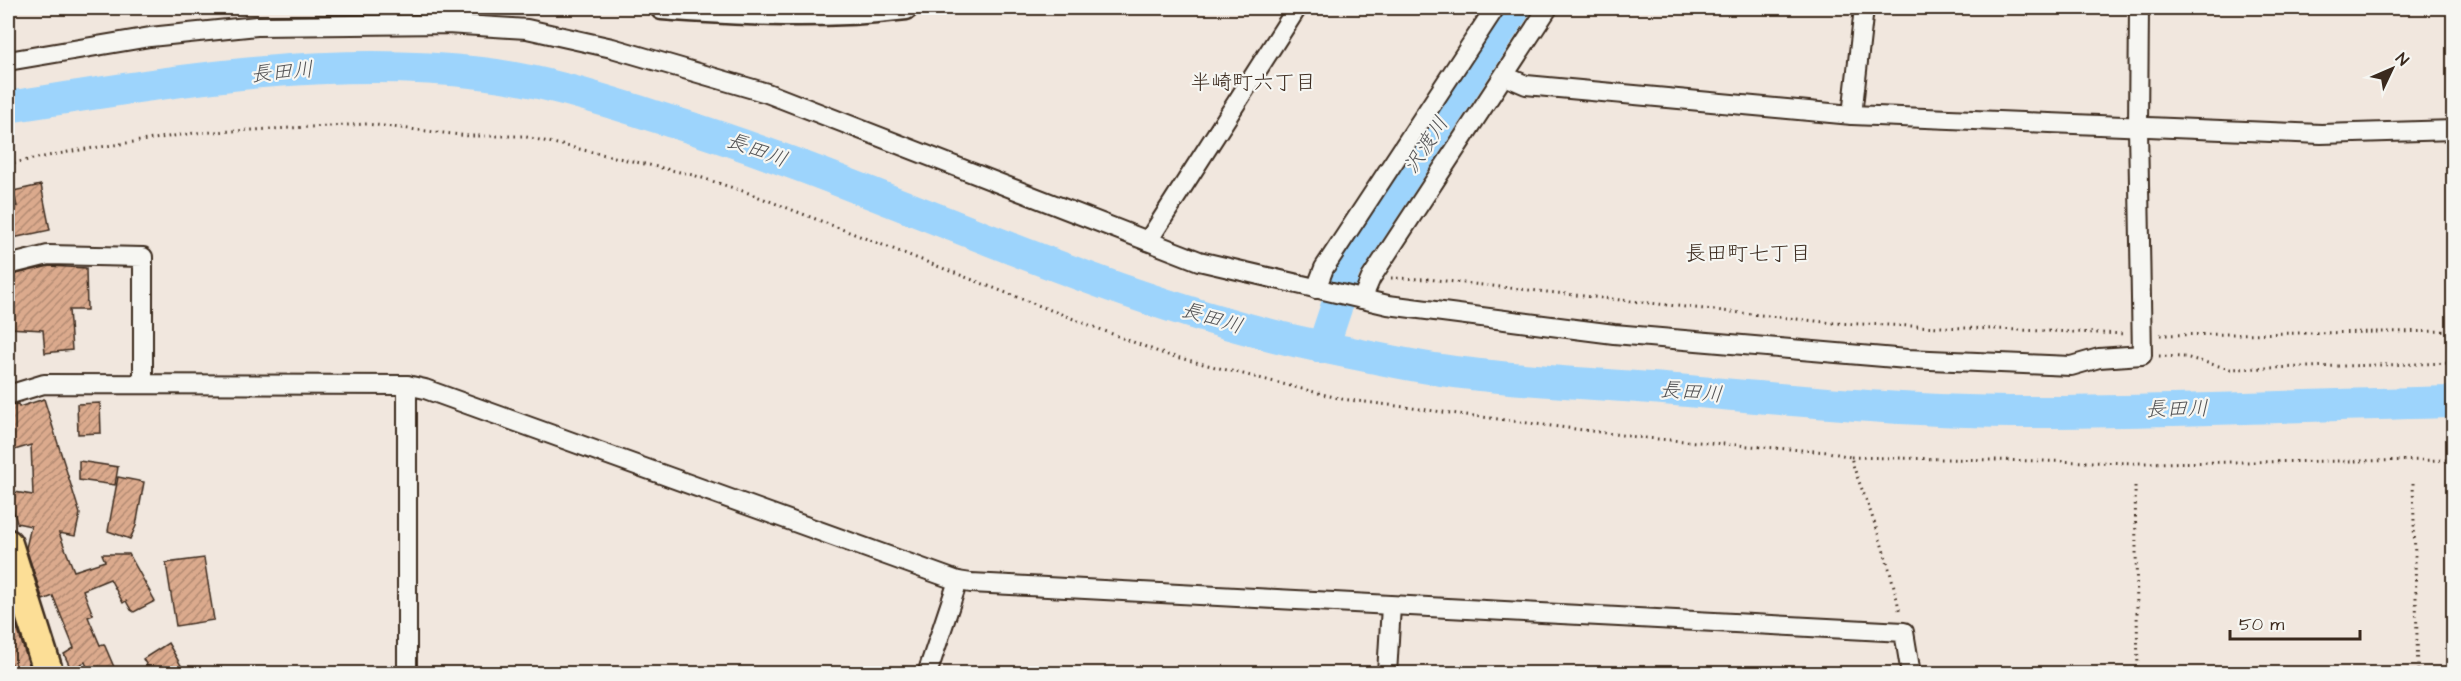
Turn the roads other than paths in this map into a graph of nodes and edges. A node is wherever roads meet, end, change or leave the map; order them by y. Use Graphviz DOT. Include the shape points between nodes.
graph roads {
  1 [pos="662,8"];
  2 [pos="906,8"];
  3 [pos="1297,8"];
  4 [pos="1495,8"];
  5 [pos="1548,8"];
  6 [pos="1864,8"];
  7 [pos="2139,8"];
  8 [pos="785,11"];
  9 [pos="835,11"];
  10 [pos="8,61"];
  11 [pos="1505,76"];
  12 [pos="1852,115"];
  13 [pos="2138,128"];
  14 [pos="2454,130"];
  15 [pos="1148,241"];
  16 [pos="8,265"];
  17 [pos="1316,289"];
  18 [pos="1362,299"];
  19 [pos="143,384"];
  20 [pos="407,385"];
  21 [pos="8,395"];
  22 [pos="8,544"];
  23 [pos="958,581"];
  24 [pos="1391,606"];
  25 [pos="49,674"];
  26 [pos="408,674"];
  27 [pos="927,674"];
  28 [pos="1387,674"];
  29 [pos="1911,674"];
  1 -- 8 [label="street"];
  2 -- 9 [label="street"];
  3 -- 15 [label="street"];
  4 -- 17 [label="street" via="1324,267"];
  5 -- 11 [label="street"];
  6 -- 12 [label="street"];
  7 -- 13 [label="street"];
  8 -- 9 [label="street"];
  10 -- 15 [label="street" via="150,37 257,26 425,24 527,29 612,48 767,93"];
  11 -- 12 [label="street" via="1526,85"];
  11 -- 18 [label="street" via="1371,278"];
  12 -- 13 [label="street"];
  13 -- 14 [label="street" via="2321,134"];
  13 -- 18 [label="street" via="2142,355 2099,358 2071,366 1907,359 1614,334 1448,315"];
  15 -- 17 [label="street" via="1199,261"];
  16 -- 19 [label="street" via="48,255 143,257"];
  17 -- 18 [label="street"];
  19 -- 20 [label="street"];
  19 -- 21 [label="street" via="44,384"];
  20 -- 23 [label="street"];
  20 -- 26 [label="street"];
  22 -- 25 [label="main road"];
  23 -- 24 [label="street"];
  23 -- 27 [label="street"];
  24 -- 28 [label="street"];
  24 -- 29 [label="street" via="1904,632"];
}
